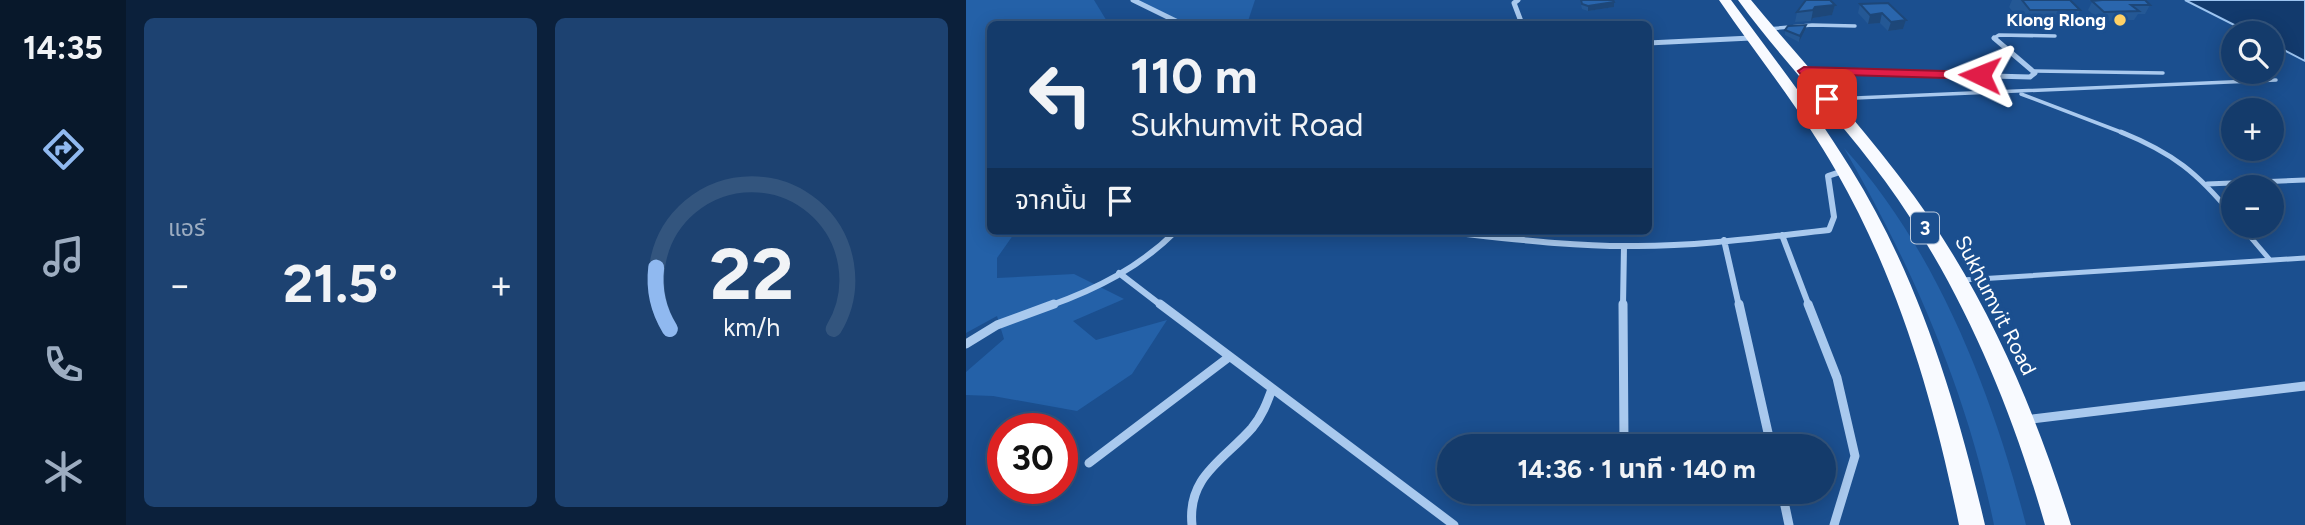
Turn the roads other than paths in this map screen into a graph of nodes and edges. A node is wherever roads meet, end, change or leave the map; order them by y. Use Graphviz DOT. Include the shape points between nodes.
graph roads {
  1 [pos="1518,0"];
  2 [pos="1725,0"];
  3 [pos="1744,0"];
  4 [pos="1136,1"];
  5 [pos="1176,21"];
  6 [pos="1521,21"];
  7 [pos="1855,26"];
  8 [pos="1759,33"];
  9 [pos="2055,36"];
  10 [pos="1994,38"];
  11 [pos="1652,43"];
  12 [pos="1804,71"];
  13 [pos="2035,71"];
  14 [pos="2163,73"];
  15 [pos="2221,83"];
  16 [pos="2018,93"];
  17 [pos="1827,99"];
  18 [pos="1844,170"];
  19 [pos="2305,180"];
  20 [pos="2207,184"];
  21 [pos="2221,201"];
  22 [pos="1172,235"];
  23 [pos="1477,235"];
  24 [pos="1782,235"];
  25 [pos="2251,238"];
  26 [pos="1724,240"];
  27 [pos="1624,246"];
  28 [pos="2305,258"];
  29 [pos="2270,260"];
  30 [pos="1119,274"];
  31 [pos="1959,280"];
  32 [pos="966,344"];
  33 [pos="1229,357"];
  34 [pos="2305,386"];
  35 [pos="1272,389"];
  36 [pos="2024,420"];
  37 [pos="1624,434"];
  38 [pos="1768,434"];
  39 [pos="1089,463"];
  40 [pos="1785,504"];
  41 [pos="1192,525"];
  42 [pos="1454,525"];
  43 [pos="1789,525"];
  44 [pos="1834,525"];
  45 [pos="1972,525"];
  46 [pos="2058,525"];
  1 -- 6 [label="street" via="1514,3"];
  2 -- 8 [label="highway, Sukhumvit Road / 3"];
  3 -- 8 [label="highway, Sukhumvit Road / 3"];
  4 -- 5 [label="street"];
  7 -- 8 [label="lane" via="1812,25"];
  8 -- 11 [label="street" via="1712,42"];
  8 -- 12 [label="highway, Sukhumvit Road / 3"];
  8 -- 18 [label="highway, Sukhumvit Road / 3"];
  9 -- 10 [label="lane"];
  10 -- 13 [label="street"];
  12 -- 13 [label="street" via="2030,77"];
  12 -- 17 [label="highway, Sukhumvit Road / 3"];
  13 -- 14 [label="lane"];
  15 -- 16 [label="lane"];
  16 -- 17 [label="lane"];
  16 -- 20 [label="lane" via="2159,147"];
  17 -- 31 [label="highway, Sukhumvit Road / 3" via="1908,201"];
  18 -- 24 [label="street" via="1828,176 1833,217 1829,230"];
  18 -- 45 [label="highway, Sukhumvit Road / 3" via="1898,276 1956,456"];
  19 -- 20 [label="lane"];
  20 -- 21 [label="lane"];
  22 -- 30 [label="street"];
  23 -- 27 [label="street"];
  24 -- 26 [label="street"];
  24 -- 44 [label="street" via="1837,378 1855,456"];
  25 -- 29 [label="lane"];
  26 -- 27 [label="street"];
  26 -- 38 [label="street"];
  27 -- 37 [label="street"];
  28 -- 29 [label="lane"];
  29 -- 31 [label="lane"];
  30 -- 32 [label="street"];
  30 -- 33 [label="street"];
  31 -- 36 [label="highway, Sukhumvit Road / 3"];
  33 -- 35 [label="street"];
  33 -- 39 [label="street"];
  34 -- 36 [label="street"];
  35 -- 41 [label="street" via="1266,412 1255,428 1213,465 1194,491 1189,514"];
  35 -- 42 [label="street"];
  36 -- 46 [label="highway, Sukhumvit Road / 3"];
  40 -- 43 [label="street"];
}
